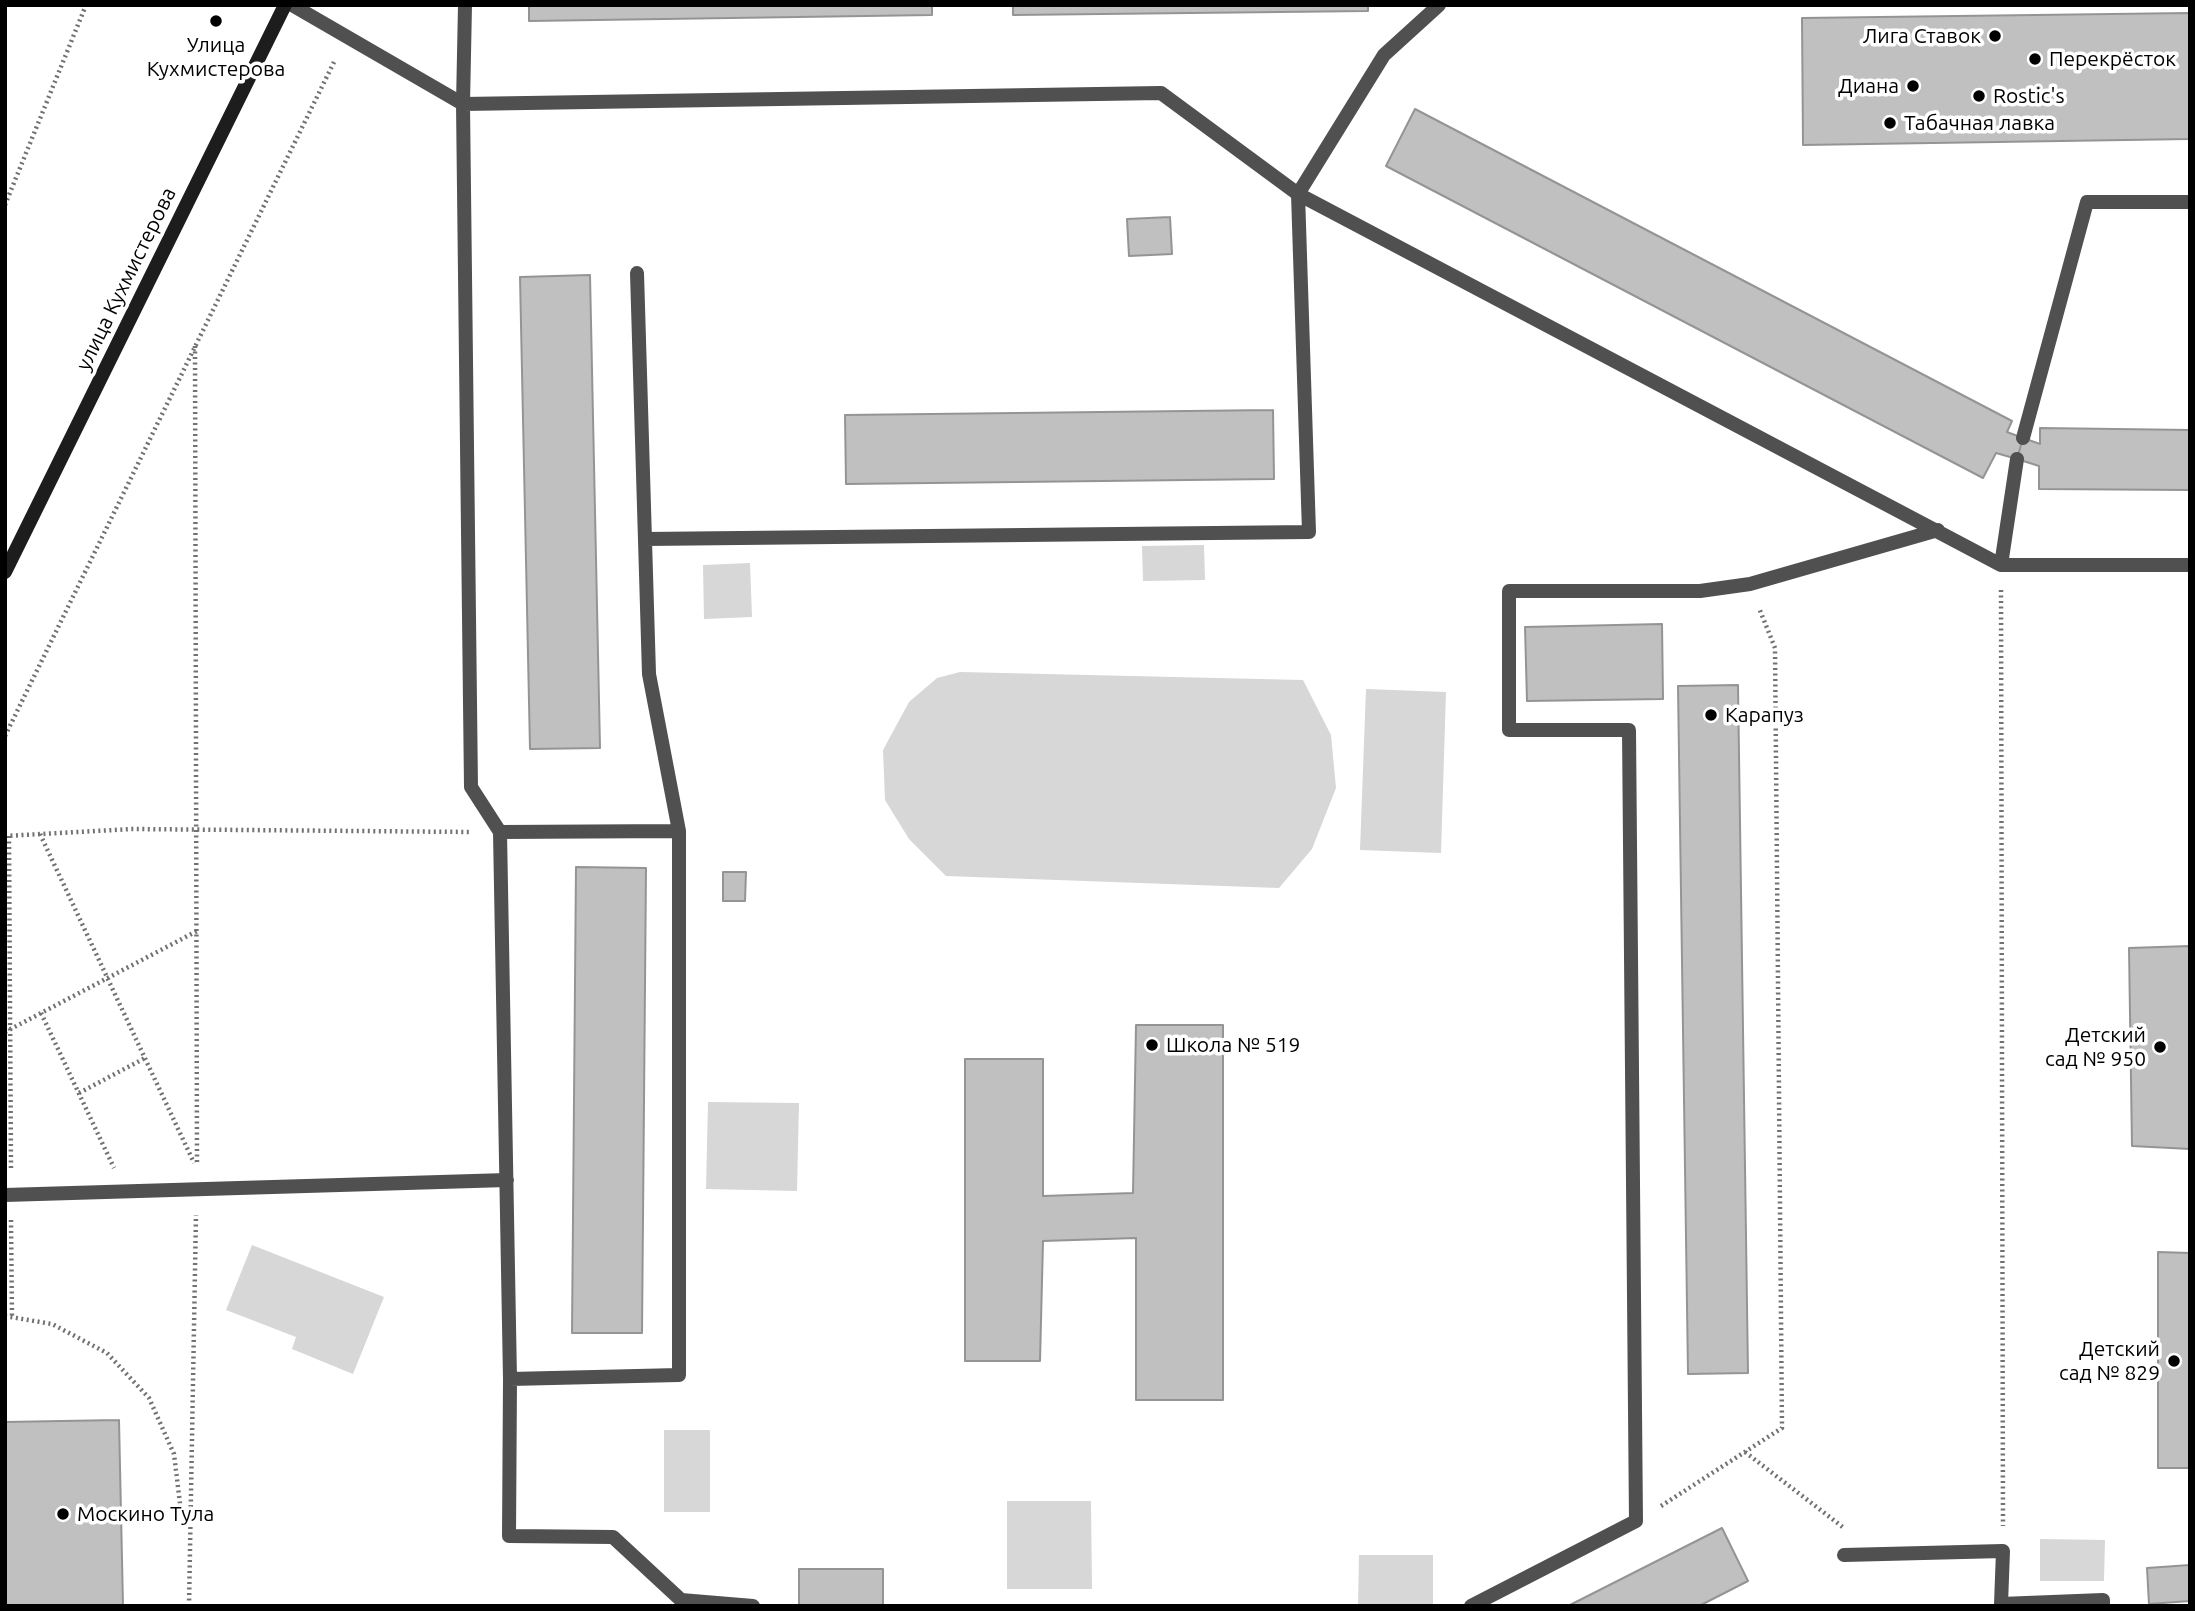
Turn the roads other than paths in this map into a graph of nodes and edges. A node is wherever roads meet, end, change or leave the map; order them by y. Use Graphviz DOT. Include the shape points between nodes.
graph roads {
  1 [pos="285,5"];
  2 [pos="292,5"];
  3 [pos="465,5"];
  4 [pos="1439,5"];
  5 [pos="463,104"];
  6 [pos="1298,194"];
  7 [pos="2190,202"];
  8 [pos="637,273"];
  9 [pos="2023,438"];
  10 [pos="2017,459"];
  11 [pos="1938,530"];
  12 [pos="645,539"];
  13 [pos="2001,565"];
  14 [pos="2190,565"];
  15 [pos="5,572"];
  16 [pos="679,831"];
  17 [pos="500,832"];
  18 [pos="507,1180"];
  19 [pos="8,1195"];
  20 [pos="510,1379"];
  21 [pos="1844,1555"];
  22 [pos="753,1606"];
  23 [pos="1471,1606"];
  24 [pos="2103,1606"];
  1 -- 15 [label="main road, улица Кухмистерова"];
  2 -- 5 [label="lane"];
  3 -- 5 [label="lane"];
  4 -- 6 [label="lane" via="1384,55"];
  5 -- 6 [label="lane" via="1161,93"];
  5 -- 17 [label="lane" via="471,787"];
  6 -- 11 [label="lane"];
  6 -- 12 [label="lane" via="1309,531"];
  7 -- 9 [label="lane" via="2087,202"];
  8 -- 12 [label="lane"];
  10 -- 13 [label="lane"];
  11 -- 13 [label="lane"];
  11 -- 23 [label="lane" via="1749,584 1700,591 1510,591 1510,730 1629,730 1636,1521"];
  12 -- 16 [label="lane" via="649,674"];
  13 -- 14 [label="lane"];
  16 -- 17 [label="lane"];
  16 -- 20 [label="lane" via="679,1375"];
  17 -- 18 [label="lane"];
  18 -- 19 [label="lane"];
  18 -- 20 [label="lane"];
  20 -- 22 [label="lane" via="509,1536 613,1537 681,1600"];
  21 -- 24 [label="lane" via="2003,1551 2001,1604 2103,1600"];
}
